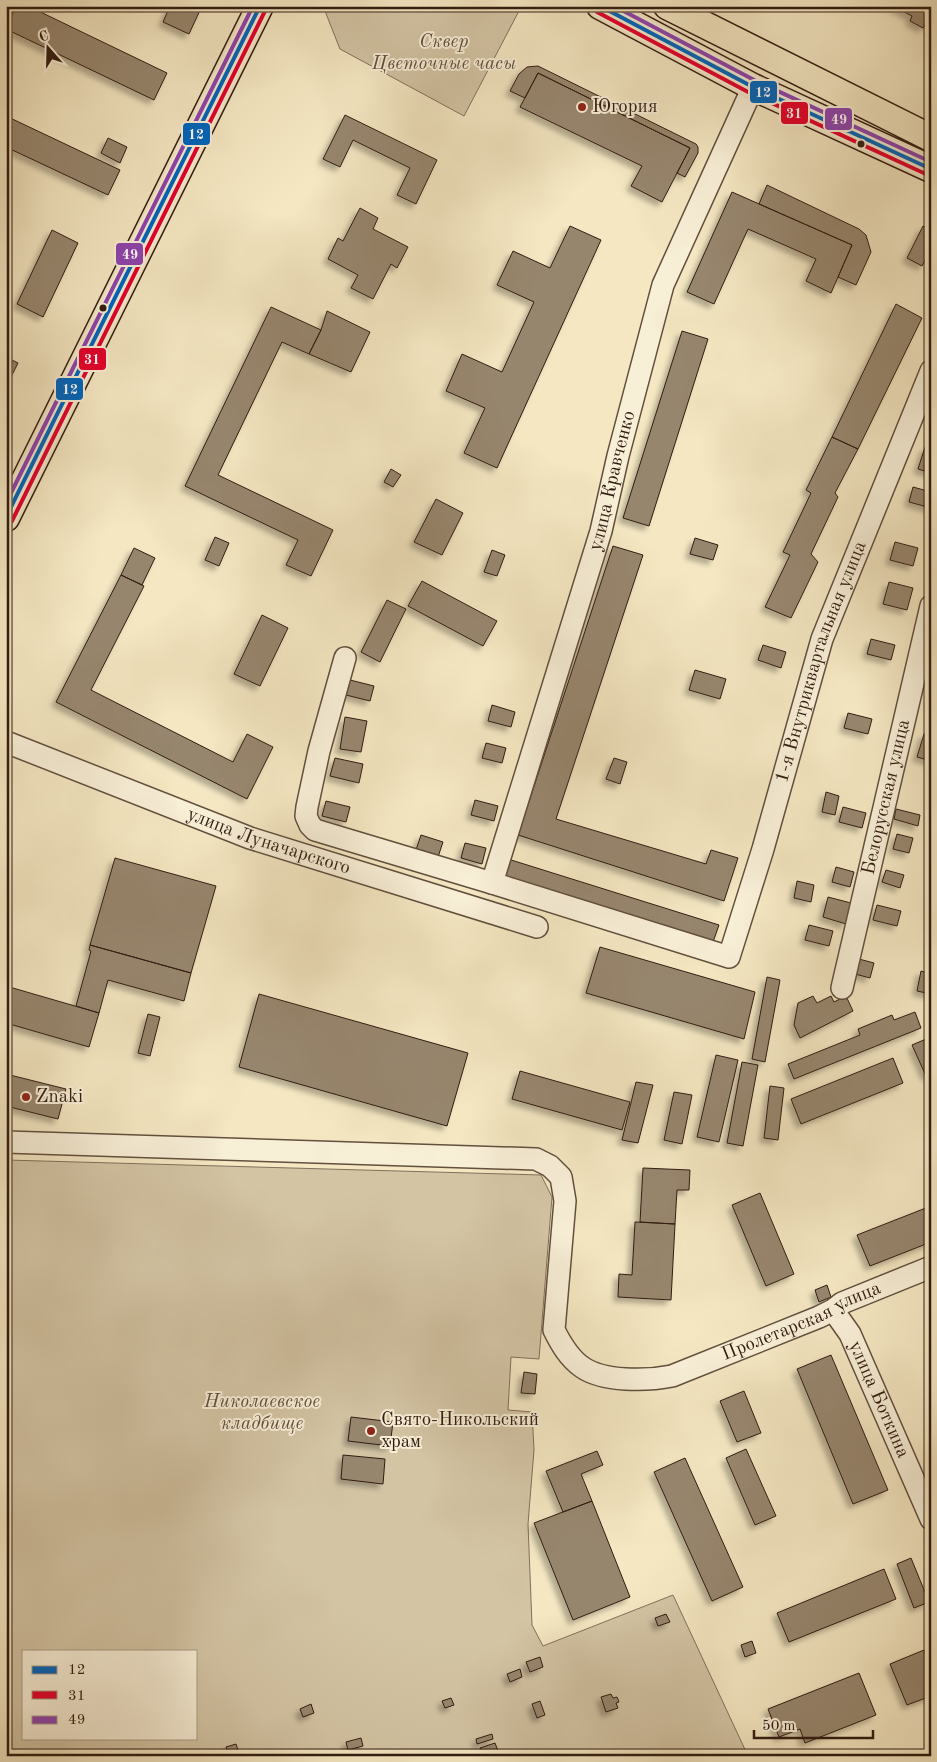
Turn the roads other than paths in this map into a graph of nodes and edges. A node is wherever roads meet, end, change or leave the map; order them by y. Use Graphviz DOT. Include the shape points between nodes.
graph roads {
  1 [pos="260,6"];
  2 [pos="600,6"];
  3 [pos="667,6"];
  4 [pos="753,87"];
  5 [pos="931,138"];
  6 [pos="931,169"];
  7 [pos="931,371"];
  8 [pos="6,518"];
  9 [pos="931,606"];
  10 [pos="345,658"];
  11 [pos="6,742"];
  12 [pos="492,883"];
  13 [pos="538,927"];
  14 [pos="729,957"];
  15 [pos="842,988"];
  16 [pos="6,1142"];
  17 [pos="931,1267"];
  18 [pos="833,1310"];
  19 [pos="931,1519"];
  1 -- 8 [label="main road"];
  2 -- 4 [label="main road"];
  3 -- 5 [label="main road"];
  4 -- 6 [label="main road"];
  4 -- 12 [label="street, улица Кравченко" via="663,285 601,531"];
  7 -- 14 [label="street, 1-я Внутриквартальная улица" via="822,639"];
  9 -- 15 [label="street, Белорусская улица"];
  10 -- 12 [label="street, улица Луначарского" via="307,806 306,816 310,825 315,830"];
  11 -- 13 [label="street, улица Луначарского" via="250,838"];
  12 -- 14 [label="street, улица Луначарского"];
  16 -- 18 [label="street, Пролетарская улица" via="536,1159 561,1177 565,1201 554,1330 562,1347 582,1368 603,1376 632,1379 672,1376"];
  17 -- 18 [label="street, Пролетарская улица" via="842,1303"];
  18 -- 19 [label="street, улица Боткина" via="850,1334"];
}
